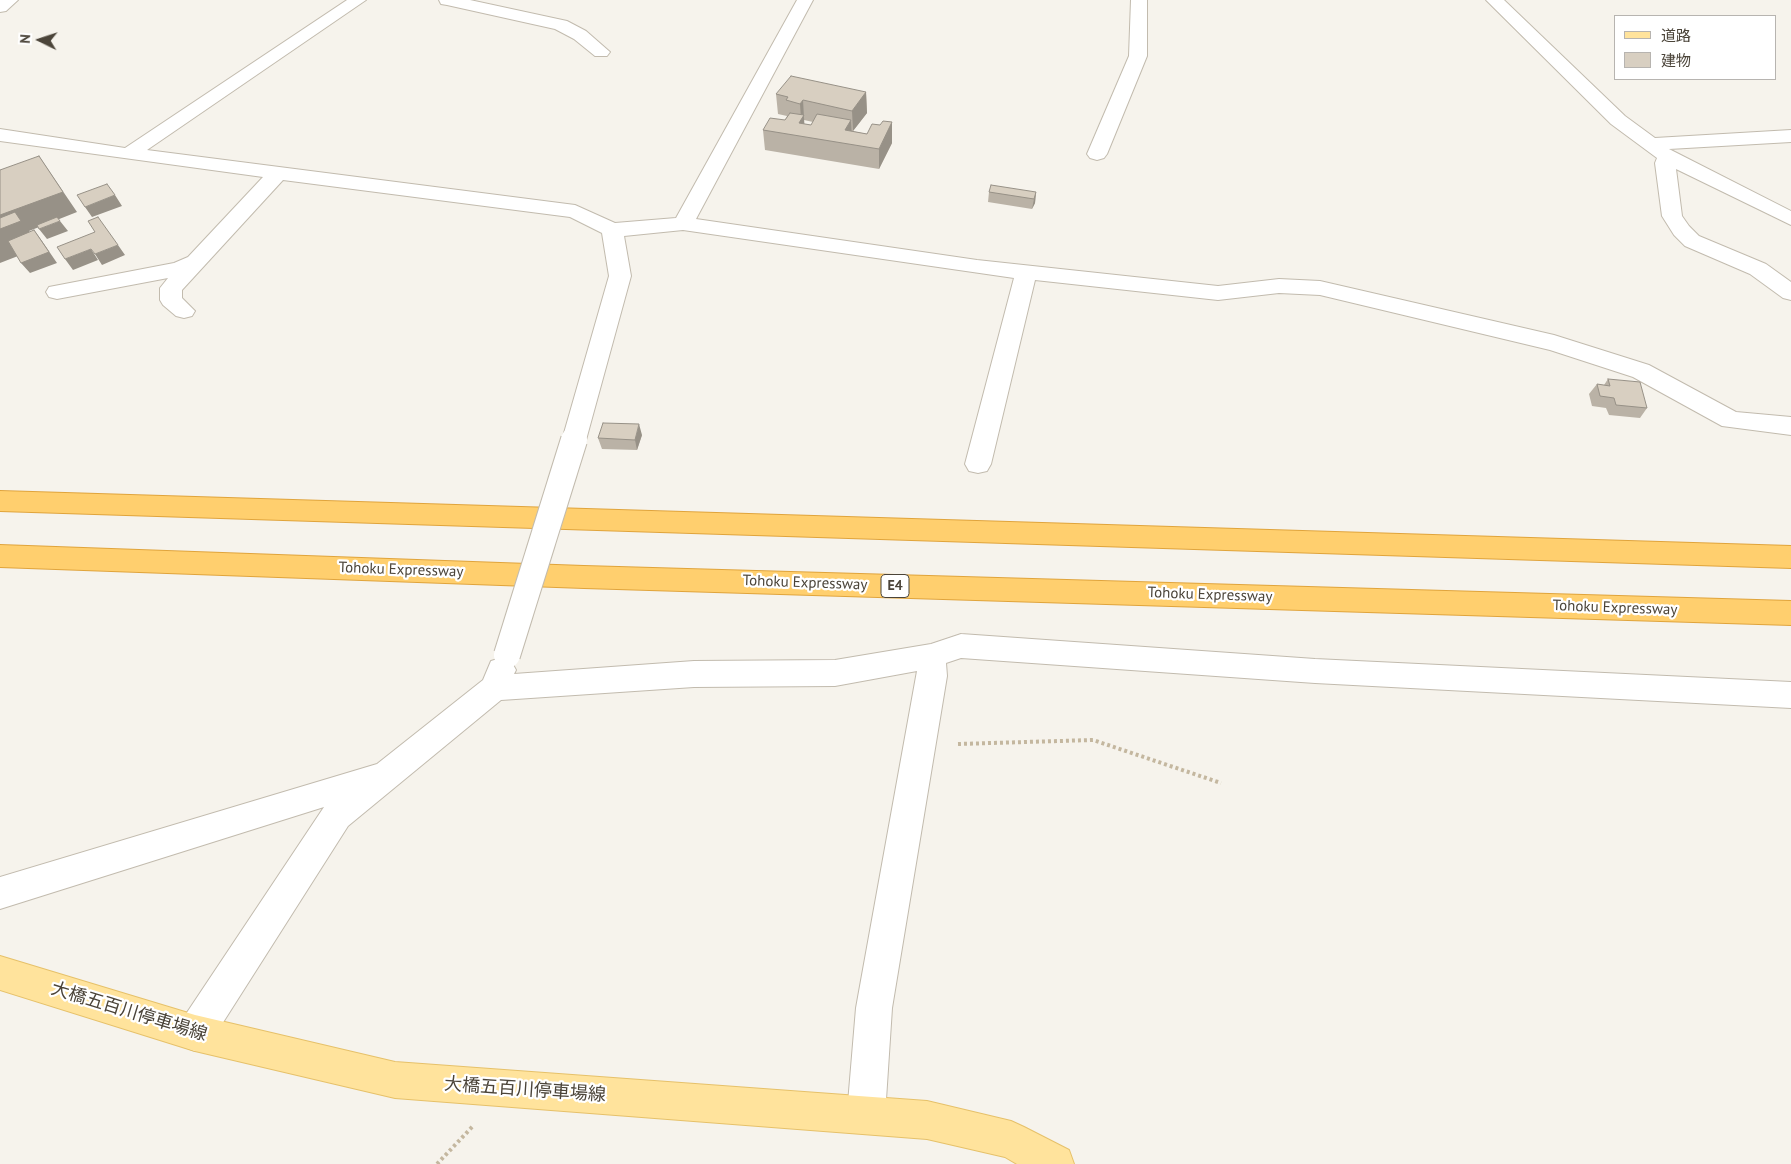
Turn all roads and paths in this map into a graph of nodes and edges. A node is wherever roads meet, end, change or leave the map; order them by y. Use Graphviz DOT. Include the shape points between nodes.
graph roads {
  1 [pos="10,0"];
  2 [pos="358,0"];
  3 [pos="447,0"];
  4 [pos="805,0"];
  5 [pos="1139,0"];
  6 [pos="1494,0"];
  7 [pos="0,8"];
  8 [pos="601,52"];
  9 [pos="0,135"];
  10 [pos="1791,136"];
  11 [pos="1650,144"];
  12 [pos="129,154"];
  13 [pos="1097,154"];
  14 [pos="1668,157"];
  15 [pos="278,173"];
  16 [pos="1791,219"];
  17 [pos="683,224"];
  18 [pos="612,230"];
  19 [pos="194,262"];
  20 [pos="1026,272"];
  21 [pos="57,292"];
  22 [pos="1791,293"];
  23 [pos="184,311"];
  24 [pos="1791,426"];
  25 [pos="978,464"];
  26 [pos="0,501"];
  27 [pos="0,556"];
  28 [pos="1791,557"];
  29 [pos="1791,613"];
  30 [pos="931,656"];
  31 [pos="495,688"];
  32 [pos="1791,695"];
  33 [pos="920,746"];
  34 [pos="389,773"];
  35 [pos="1221,783"];
  36 [pos="0,892"];
  37 [pos="0,973"];
  38 [pos="195,1033"];
  39 [pos="866,1115"];
  40 [pos="1055,1164"];
  1 -- 7 [label="street"];
  2 -- 12 [label="street"];
  3 -- 8 [label="street" via="561,25"];
  4 -- 17 [label="street"];
  5 -- 13 [label="street" via="1138,56"];
  6 -- 11 [label="street" via="1618,120"];
  9 -- 12 [label="street"];
  10 -- 11 [label="street"];
  11 -- 14 [label="street"];
  12 -- 15 [label="street"];
  14 -- 16 [label="street"];
  14 -- 22 [label="street" via="1665,163 1672,216 1681,230 1692,241 1758,269"];
  15 -- 18 [label="street" via="575,211"];
  15 -- 19 [label="street"];
  17 -- 18 [label="street"];
  17 -- 20 [label="street"];
  18 -- 31 [label="street, bridge" via="620,276 574,440"];
  19 -- 21 [label="street" via="179,269"];
  19 -- 23 [label="street" via="171,288 171,300"];
  20 -- 24 [label="street" via="1218,293 1279,286 1320,288 1554,343 1641,371 1731,420"];
  20 -- 25 [label="street"];
  26 -- 28 [label="highway"];
  27 -- 29 [label="highway, Tohoku Expressway / E4"];
  30 -- 31 [label="street" via="835,673 694,674"];
  30 -- 32 [label="street" via="961,646 986,647 1315,671"];
  30 -- 33 [label="street" via="932,676"];
  31 -- 34 [label="street"];
  33 -- 35 [label="path" via="1093,740"];
  33 -- 39 [label="street" via="874,1008"];
  34 -- 36 [label="street"];
  34 -- 38 [label="street" via="337,815"];
  37 -- 38 [label="main road, 大橋五百川停車場線"];
  38 -- 39 [label="main road, 大橋五百川停車場線" via="395,1080"];
  39 -- 40 [label="main road, 大橋五百川停車場線" via="927,1120 1011,1140"];
}
